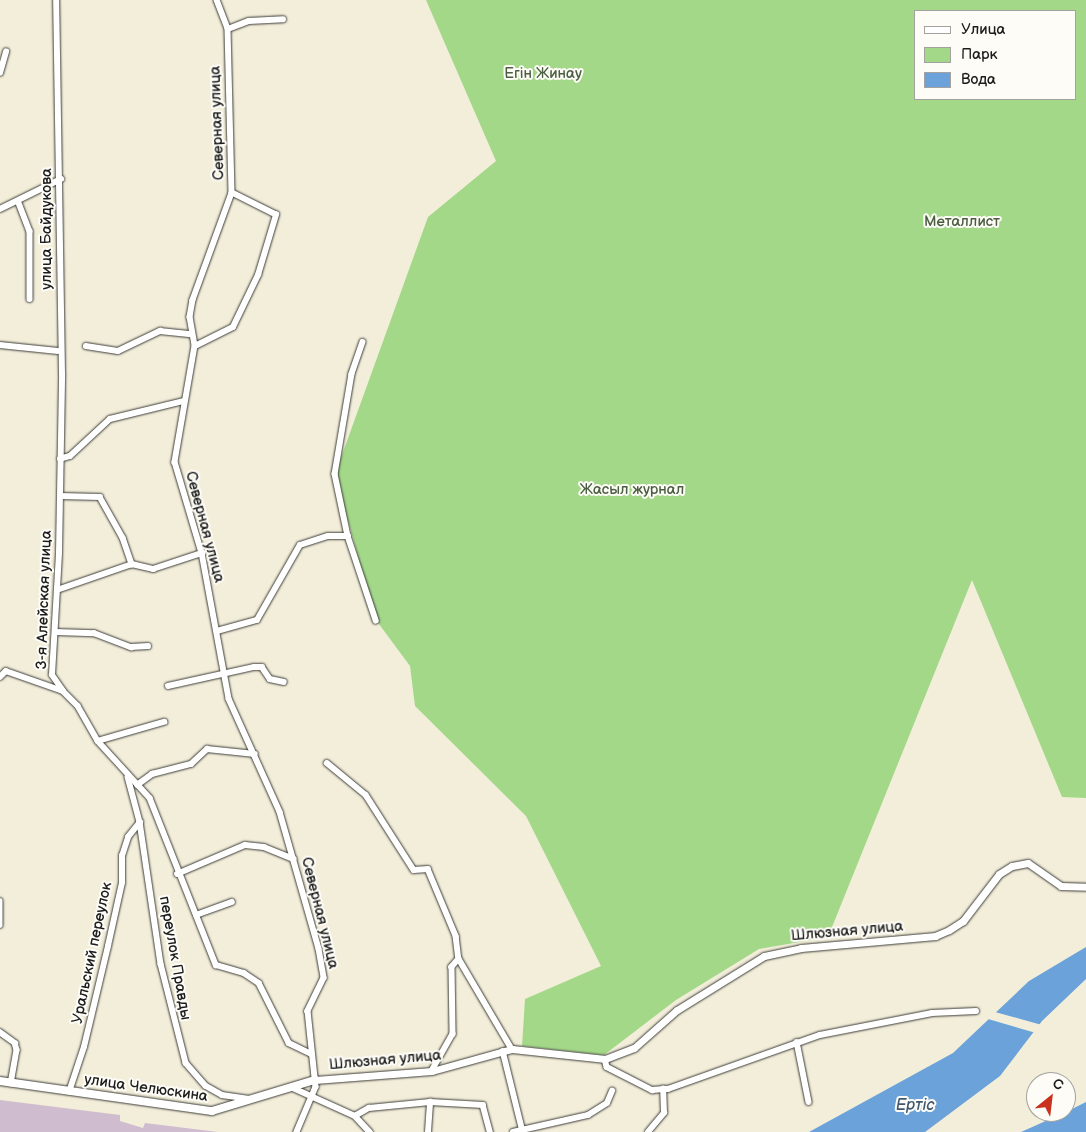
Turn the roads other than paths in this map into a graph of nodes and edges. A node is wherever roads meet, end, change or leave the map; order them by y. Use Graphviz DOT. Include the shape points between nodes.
graph roads {
  1 [pos="56,0"];
  2 [pos="216,0"];
  3 [pos="283,19"];
  4 [pos="228,29"];
  5 [pos="6,52"];
  6 [pos="0,73"];
  7 [pos="61,178"];
  8 [pos="232,193"];
  9 [pos="20,203"];
  10 [pos="0,209"];
  11 [pos="30,299"];
  12 [pos="191,334"];
  13 [pos="363,342"];
  14 [pos="0,345"];
  15 [pos="86,346"];
  16 [pos="195,346"];
  17 [pos="58,352"];
  18 [pos="184,401"];
  19 [pos="60,458"];
  20 [pos="60,496"];
  21 [pos="348,536"];
  22 [pos="202,553"];
  23 [pos="132,564"];
  24 [pos="57,590"];
  25 [pos="376,620"];
  26 [pos="217,631"];
  27 [pos="56,632"];
  28 [pos="148,646"];
  29 [pos="225,672"];
  30 [pos="0,677"];
  31 [pos="284,682"];
  32 [pos="168,686"];
  33 [pos="63,691"];
  34 [pos="164,722"];
  35 [pos="98,741"];
  36 [pos="255,754"];
  37 [pos="327,763"];
  38 [pos="127,775"];
  39 [pos="138,784"];
  40 [pos="133,790"];
  41 [pos="140,822"];
  42 [pos="294,859"];
  43 [pos="177,874"];
  44 [pos="1086,887"];
  45 [pos="0,901"];
  46 [pos="232,902"];
  47 [pos="196,915"];
  48 [pos="0,925"];
  49 [pos="459,959"];
  50 [pos="976,1011"];
  51 [pos="0,1032"];
  52 [pos="797,1042"];
  53 [pos="512,1049"];
  54 [pos="503,1051"];
  55 [pos="312,1054"];
  56 [pos="604,1059"];
  57 [pos="432,1071"];
  58 [pos="315,1080"];
  59 [pos="0,1081"];
  60 [pos="11,1083"];
  61 [pos="291,1088"];
  62 [pos="663,1089"];
  63 [pos="612,1091"];
  64 [pos="69,1092"];
  65 [pos="312,1098"];
  66 [pos="254,1102"];
  67 [pos="430,1102"];
  68 [pos="810,1102"];
  69 [pos="355,1116"];
  70 [pos="522,1131"];
  71 [pos="297,1132"];
  72 [pos="370,1132"];
  73 [pos="428,1132"];
  74 [pos="490,1132"];
  75 [pos="513,1132"];
  76 [pos="648,1132"];
  1 -- 7 [label="street, улица Байдукова"];
  2 -- 4 [label="street, Северная улица"];
  3 -- 4 [label="street" via="249,21"];
  4 -- 8 [label="street, Северная улица"];
  5 -- 6 [label="street"];
  7 -- 9 [label="street"];
  7 -- 17 [label="street, улица Байдукова"];
  8 -- 12 [label="street, Северная улица" via="193,300"];
  8 -- 16 [label="street" via="276,215 258,275 233,327"];
  9 -- 10 [label="street"];
  9 -- 11 [label="street" via="30,232"];
  12 -- 15 [label="street" via="160,331 118,351"];
  12 -- 16 [label="street, Северная улица"];
  13 -- 21 [label="street" via="352,374 335,474"];
  14 -- 17 [label="street"];
  16 -- 18 [label="street, Северная улица"];
  17 -- 19 [label="street, улица Байдукова"];
  18 -- 19 [label="street" via="110,420 70,456"];
  18 -- 22 [label="street, Северная улица" via="174,462"];
  19 -- 20 [label="street, улица Байдукова"];
  20 -- 23 [label="street" via="96,494 123,538"];
  20 -- 24 [label="street, 3-я Алейская улица"];
  21 -- 25 [label="street"];
  21 -- 26 [label="street" via="328,536 300,545 257,620"];
  22 -- 23 [label="street" via="153,569"];
  22 -- 26 [label="street, Северная улица"];
  23 -- 24 [label="street"];
  24 -- 27 [label="street, 3-я Алейская улица"];
  26 -- 29 [label="street, Северная улица"];
  27 -- 28 [label="street" via="94,633 131,646"];
  27 -- 33 [label="street, 3-я Алейская улица" via="52,675"];
  29 -- 31 [label="street" via="262,667 270,679"];
  29 -- 32 [label="street"];
  29 -- 36 [label="street, Северная улица" via="229,700"];
  30 -- 33 [label="street, 3-я Алейская улица" via="6,671"];
  33 -- 35 [label="street" via="78,706"];
  34 -- 35 [label="street"];
  35 -- 38 [label="street"];
  36 -- 39 [label="street" via="207,749 191,764 152,774"];
  36 -- 42 [label="street, Северная улица" via="280,812"];
  37 -- 49 [label="street" via="366,794 414,870 428,868 456,936"];
  38 -- 39 [label="street"];
  38 -- 40 [label="street, переулок Правды"];
  39 -- 40 [label="street"];
  39 -- 43 [label="street" via="154,806"];
  40 -- 41 [label="street, переулок Правды"];
  41 -- 64 [label="street, Уральский переулок" via="128,837 122,856 122,883 108,946 84,1047"];
  41 -- 66 [label="street, переулок Правды" via="162,964 186,1063 206,1086 222,1095"];
  42 -- 43 [label="street" via="264,847 245,845"];
  42 -- 55 [label="street, Северная улица" via="324,978 308,1011"];
  43 -- 47 [label="street"];
  44 -- 56 [label="street, Шлюзная улица" via="1061,886 1028,863 1012,866 999,874 963,921 949,930 935,936 801,948 764,956 677,1010 634,1048"];
  45 -- 48 [label="street"];
  46 -- 47 [label="street"];
  47 -- 55 [label="street" via="216,965 244,973 259,983 289,1043"];
  49 -- 53 [label="street"];
  49 -- 57 [label="street" via="452,967 453,1034"];
  50 -- 52 [label="street" via="932,1012"];
  51 -- 60 [label="street" via="15,1043 17,1050"];
  52 -- 62 [label="street"];
  52 -- 68 [label="street"];
  53 -- 54 [label="street, Шлюзная улица"];
  53 -- 56 [label="street, Шлюзная улица"];
  54 -- 57 [label="street, Шлюзная улица"];
  54 -- 70 [label="street"];
  55 -- 58 [label="street, Северная улица"];
  56 -- 62 [label="street" via="607,1066 652,1090"];
  57 -- 58 [label="street, Шлюзная улица"];
  58 -- 61 [label="main road, улица Челюскина"];
  58 -- 65 [label="street, Шлюзная улица"];
  59 -- 60 [label="main road, улица Челюскина"];
  60 -- 64 [label="main road, улица Челюскина"];
  61 -- 65 [label="street"];
  61 -- 66 [label="main road, улица Челюскина"];
  62 -- 76 [label="street" via="664,1113"];
  63 -- 70 [label="street" via="607,1103 588,1116"];
  64 -- 66 [label="main road, улица Челюскина" via="190,1111 212,1112"];
  65 -- 69 [label="street"];
  65 -- 71 [label="street, Шлюзная улица"];
  67 -- 69 [label="street" via="369,1108"];
  67 -- 73 [label="street"];
  67 -- 74 [label="street" via="483,1105"];
  69 -- 72 [label="street"];
  70 -- 75 [label="street"];
}
